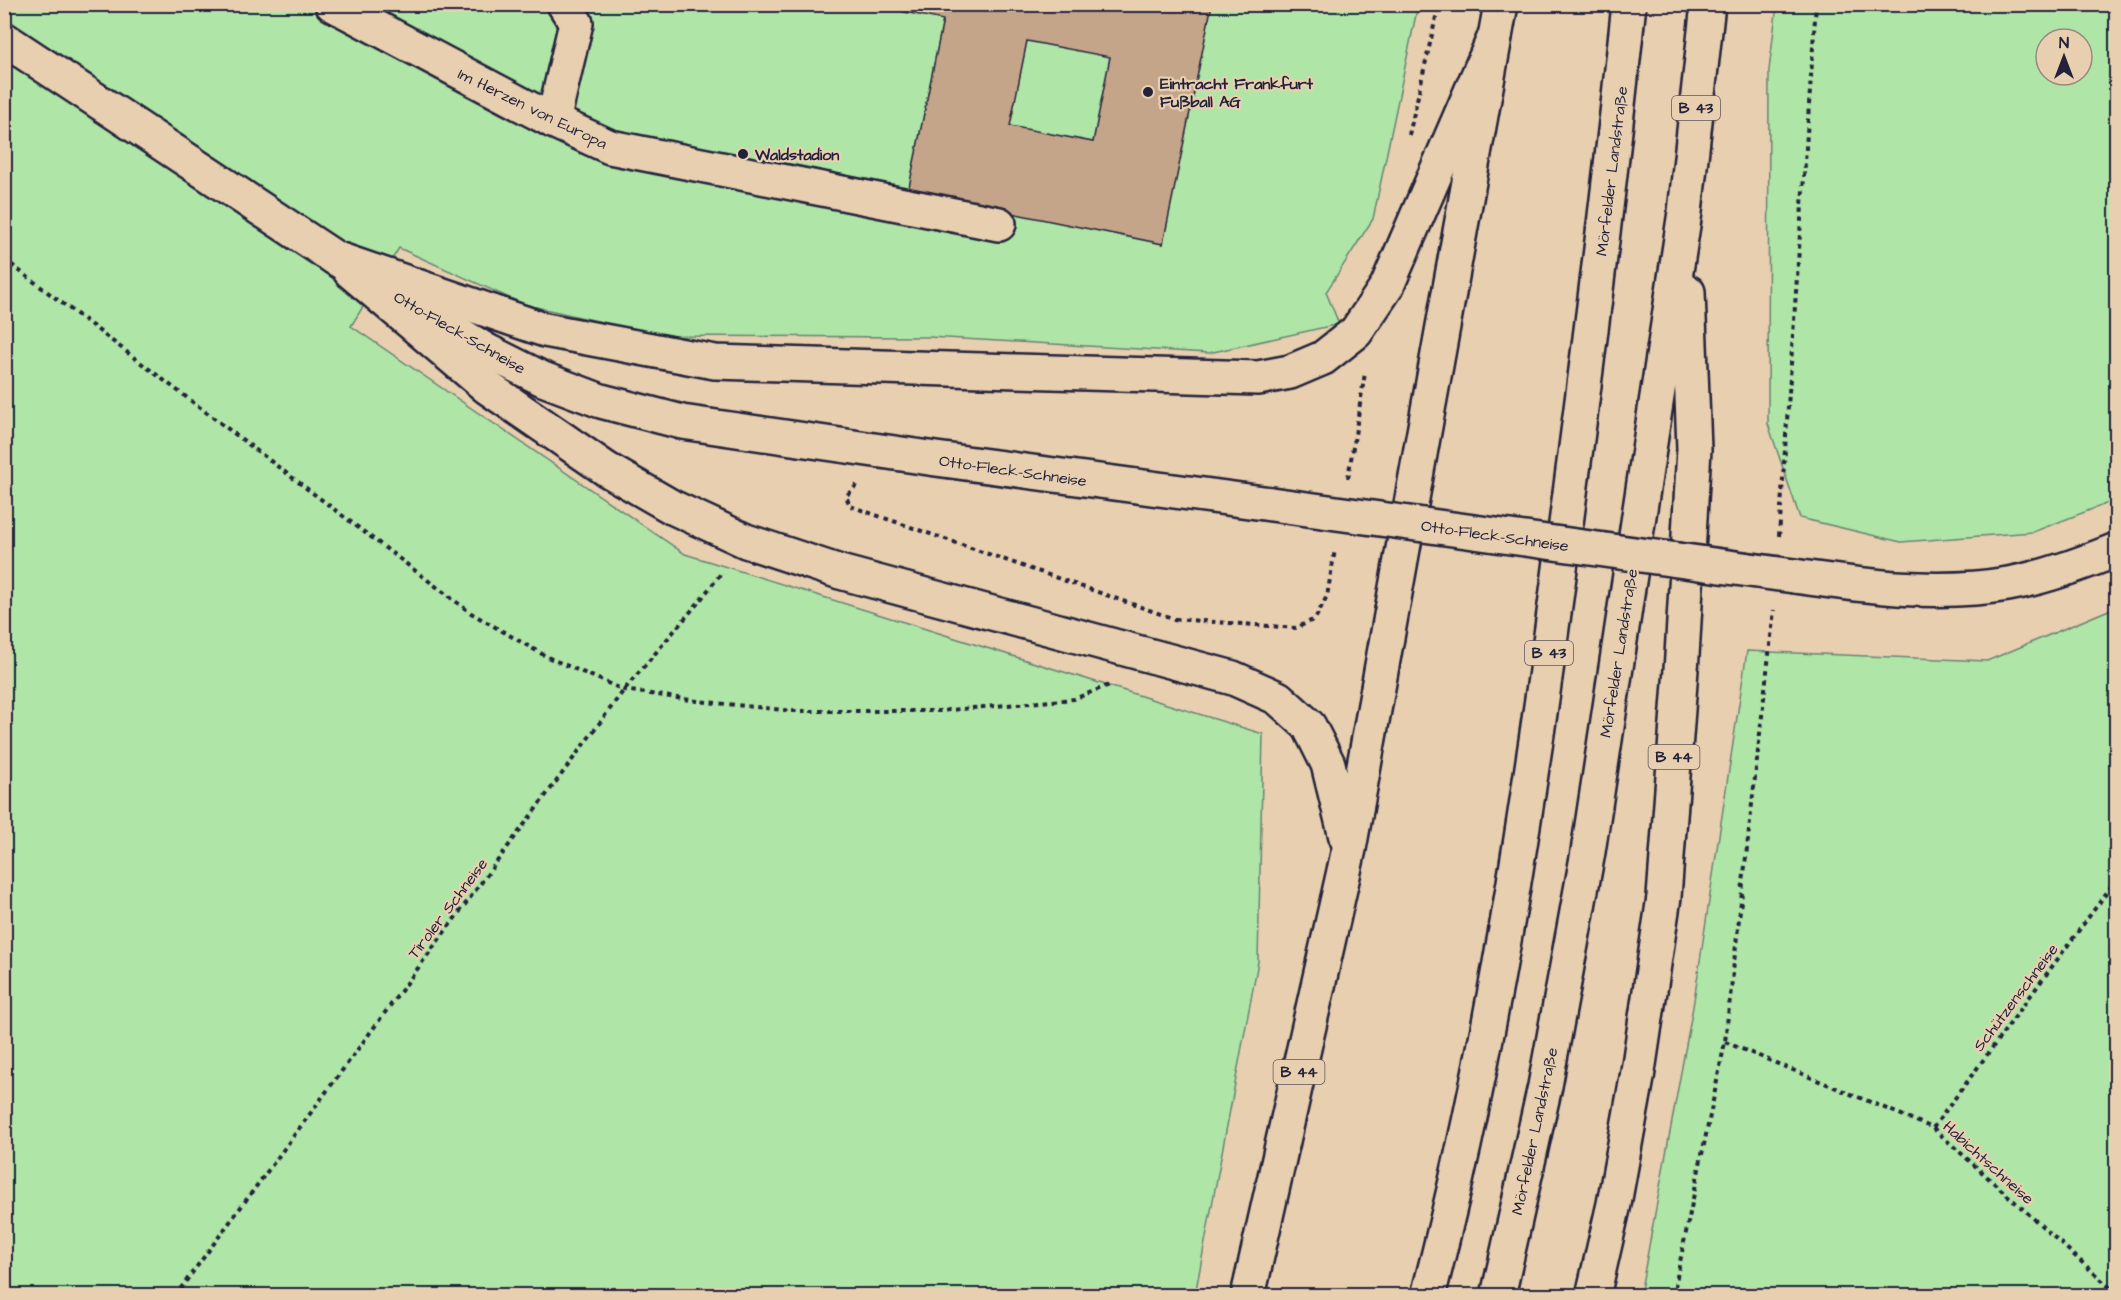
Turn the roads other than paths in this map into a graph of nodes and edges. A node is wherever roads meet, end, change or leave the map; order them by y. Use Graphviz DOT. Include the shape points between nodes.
graph roads {
  1 [pos="332,4"];
  2 [pos="1629,4"];
  3 [pos="1708,4"];
  4 [pos="576,11"];
  5 [pos="1498,20"];
  6 [pos="4,39"];
  7 [pos="553,121"];
  8 [pos="1685,212"];
  9 [pos="999,224"];
  10 [pos="335,258"];
  11 [pos="2116,550"];
  12 [pos="1349,849"];
  13 [pos="1248,1296"];
  14 [pos="1428,1296"];
  15 [pos="1498,1296"];
  16 [pos="1593,1296"];
  1 -- 7 [label="main road, Im Herzen von Europa"];
  2 -- 14 [label="main road, Mörfelder Landstraße / B 43" via="1605,222 1538,736 1480,1069"];
  3 -- 8 [label="main road, Mörfelder Landstraße / B 43"];
  4 -- 7 [label="main road"];
  5 -- 10 [label="main road" via="1387,286 1356,332 1323,358 1290,372 1258,378 715,362 545,330"];
  5 -- 12 [label="main road, B 44"];
  6 -- 10 [label="main road, Otto-Fleck-Schneise"];
  7 -- 9 [label="main road, Im Herzen von Europa" via="610,147"];
  8 -- 15 [label="main road, Mörfelder Landstraße / B 43" via="1588,852 1545,1086"];
  8 -- 16 [label="main road, B 44" via="1694,449 1664,897 1637,1078"];
  10 -- 11 [label="main road, Otto-Fleck-Schneise, bridge" via="488,351 543,379 601,401 682,423 1270,504 1785,587 1857,585 1933,590 2008,584"];
  10 -- 12 [label="main road" via="487,387 606,469 672,507 746,541 840,572 1233,678 1278,698 1309,726 1328,764"];
  12 -- 13 [label="main road, B 44"];
}
